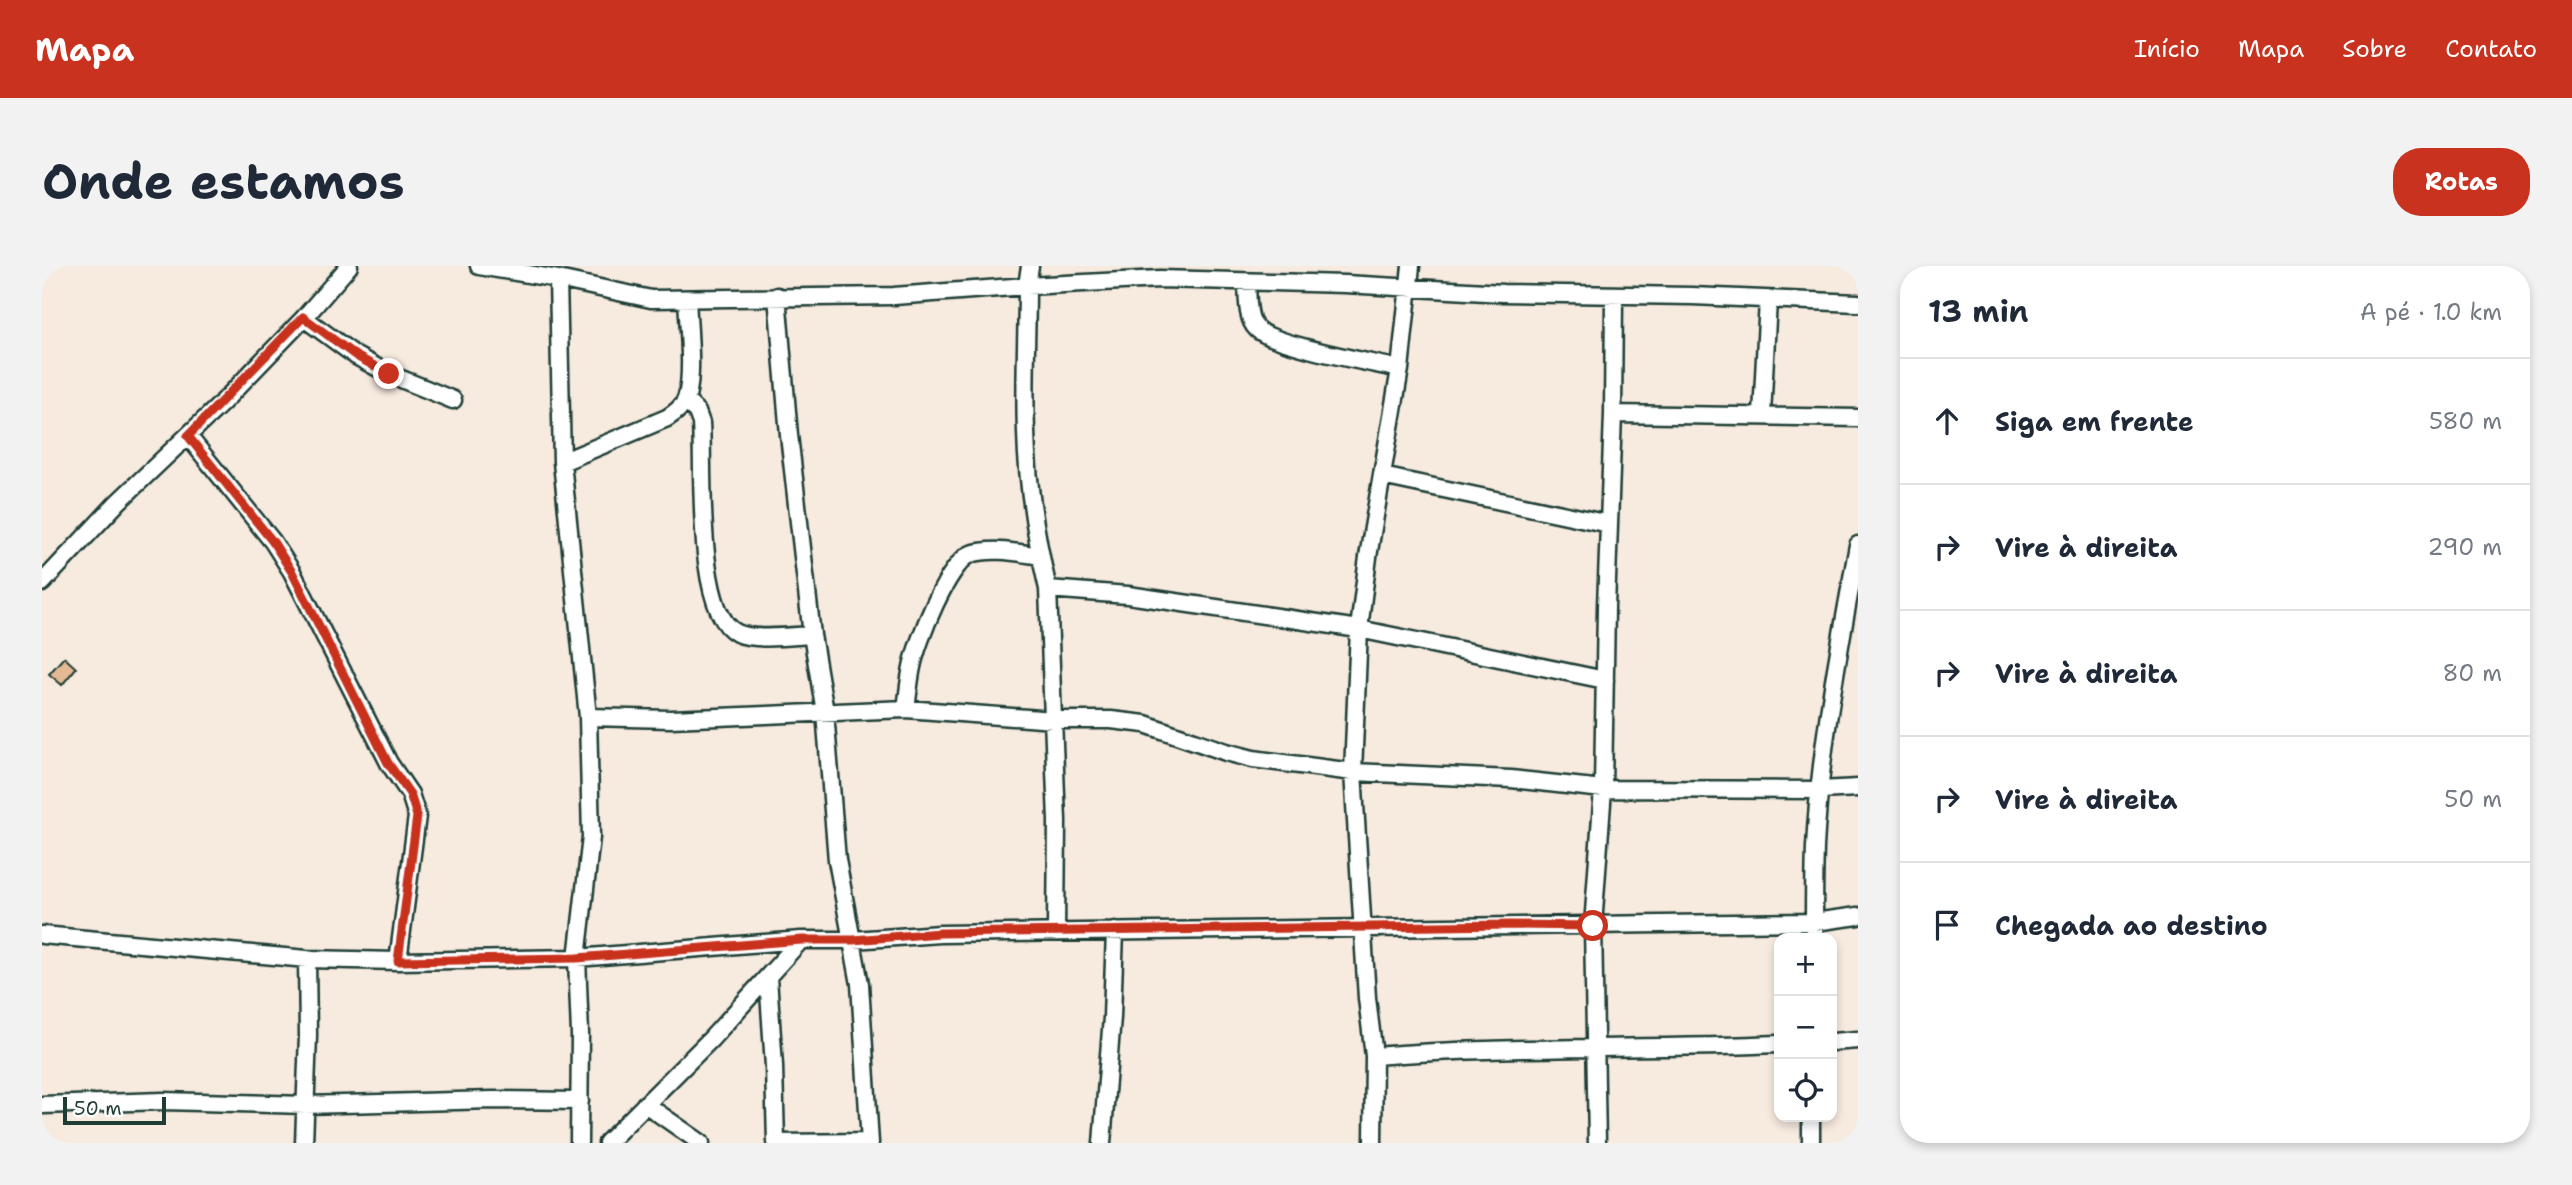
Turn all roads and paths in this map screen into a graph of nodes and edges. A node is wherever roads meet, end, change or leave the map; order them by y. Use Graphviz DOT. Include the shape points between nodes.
graph roads {
  1 [pos="349,266"];
  2 [pos="479,266"];
  3 [pos="1030,266"];
  4 [pos="1411,266"];
  5 [pos="558,279"];
  6 [pos="1247,282"];
  7 [pos="1027,286"];
  8 [pos="1408,286"];
  9 [pos="1614,295"];
  10 [pos="777,296"];
  11 [pos="688,299"];
  12 [pos="1768,300"];
  13 [pos="1858,303"];
  14 [pos="303,317"];
  15 [pos="1400,369"];
  16 [pos="453,400"];
  17 [pos="686,401"];
  18 [pos="1613,414"];
  19 [pos="1762,415"];
  20 [pos="1858,418"];
  21 [pos="188,436"];
  22 [pos="562,462"];
  23 [pos="1382,476"];
  24 [pos="1609,524"];
  25 [pos="1858,547"];
  26 [pos="1041,556"];
  27 [pos="42,583"];
  28 [pos="1048,589"];
  29 [pos="1359,629"];
  30 [pos="812,635"];
  31 [pos="1605,680"];
  32 [pos="906,709"];
  33 [pos="825,712"];
  34 [pos="588,717"];
  35 [pos="1054,720"];
  36 [pos="1353,772"];
  37 [pos="1858,788"];
  38 [pos="1603,789"];
  39 [pos="1820,790"];
  40 [pos="1858,916"];
  41 [pos="1593,926"];
  42 [pos="1363,927"];
  43 [pos="1814,930"];
  44 [pos="1056,931"];
  45 [pos="1115,931"];
  46 [pos="42,935"];
  47 [pos="802,940"];
  48 [pos="853,940"];
  49 [pos="577,958"];
  50 [pos="307,959"];
  51 [pos="398,961"];
  52 [pos="768,977"];
  53 [pos="1858,1040"];
  54 [pos="1837,1042"];
  55 [pos="1774,1044"];
  56 [pos="1595,1048"];
  57 [pos="1374,1056"];
  58 [pos="580,1101"];
  59 [pos="645,1104"];
  60 [pos="42,1105"];
  61 [pos="305,1105"];
  62 [pos="1811,1122"];
  63 [pos="870,1142"];
  64 [pos="304,1143"];
  65 [pos="579,1143"];
  66 [pos="607,1143"];
  67 [pos="701,1143"];
  68 [pos="1102,1143"];
  69 [pos="1373,1143"];
  70 [pos="1597,1143"];
  71 [pos="1811,1143"];
  1 -- 14 [label="street"];
  2 -- 5 [label="street"];
  3 -- 7 [label="street"];
  4 -- 8 [label="street"];
  5 -- 11 [label="street" via="651,299"];
  5 -- 22 [label="street"];
  6 -- 7 [label="street" via="1160,279"];
  6 -- 8 [label="street"];
  6 -- 15 [label="street" via="1251,318 1257,329 1277,340"];
  7 -- 10 [label="street" via="881,297"];
  7 -- 26 [label="street" via="1026,431"];
  8 -- 9 [label="street"];
  8 -- 15 [label="street"];
  9 -- 12 [label="street"];
  9 -- 18 [label="street"];
  10 -- 11 [label="street"];
  10 -- 30 [label="street"];
  11 -- 17 [label="street"];
  12 -- 13 [label="street"];
  12 -- 19 [label="street"];
  14 -- 16 [label="street" via="356,356"];
  14 -- 21 [label="street"];
  15 -- 23 [label="street"];
  17 -- 22 [label="street" via="667,418"];
  17 -- 30 [label="street" via="701,423 704,531 709,578 720,614 738,634"];
  18 -- 19 [label="street"];
  18 -- 24 [label="street"];
  19 -- 20 [label="street"];
  21 -- 27 [label="street"];
  21 -- 51 [label="street" via="292,572 388,763 415,804"];
  22 -- 34 [label="street"];
  23 -- 24 [label="street"];
  23 -- 29 [label="street"];
  24 -- 31 [label="street"];
  25 -- 39 [label="street" via="1841,631"];
  26 -- 28 [label="street"];
  26 -- 32 [label="street" via="990,552 970,555 956,566 912,665"];
  28 -- 29 [label="street" via="1128,595"];
  28 -- 35 [label="street"];
  29 -- 31 [label="street"];
  29 -- 36 [label="street"];
  30 -- 33 [label="street"];
  31 -- 38 [label="street"];
  32 -- 33 [label="street"];
  32 -- 35 [label="street"];
  33 -- 34 [label="street" via="671,719"];
  33 -- 48 [label="street" via="837,860"];
  34 -- 49 [label="street" via="591,837"];
  35 -- 36 [label="street" via="1145,724 1253,759"];
  35 -- 44 [label="street"];
  36 -- 38 [label="street"];
  36 -- 42 [label="street"];
  37 -- 39 [label="street"];
  38 -- 39 [label="street"];
  38 -- 41 [label="street"];
  39 -- 43 [label="street"];
  40 -- 43 [label="street"];
  41 -- 42 [label="street"];
  41 -- 43 [label="street"];
  41 -- 56 [label="street"];
  42 -- 45 [label="street"];
  42 -- 57 [label="street"];
  44 -- 45 [label="street"];
  44 -- 48 [label="street"];
  45 -- 68 [label="street"];
  46 -- 50 [label="street"];
  47 -- 48 [label="street"];
  47 -- 49 [label="street"];
  47 -- 52 [label="street"];
  48 -- 63 [label="street"];
  49 -- 51 [label="street"];
  49 -- 58 [label="street"];
  50 -- 51 [label="street"];
  50 -- 61 [label="street"];
  52 -- 59 [label="street"];
  52 -- 63 [label="street" via="776,1143"];
  53 -- 54 [label="street"];
  55 -- 56 [label="street"];
  56 -- 57 [label="street"];
  56 -- 70 [label="street"];
  57 -- 69 [label="street"];
  58 -- 61 [label="street"];
  58 -- 65 [label="street"];
  59 -- 66 [label="street"];
  59 -- 67 [label="street"];
  60 -- 61 [label="street" via="163,1101"];
  61 -- 64 [label="street"];
  62 -- 71 [label="street"];
}
